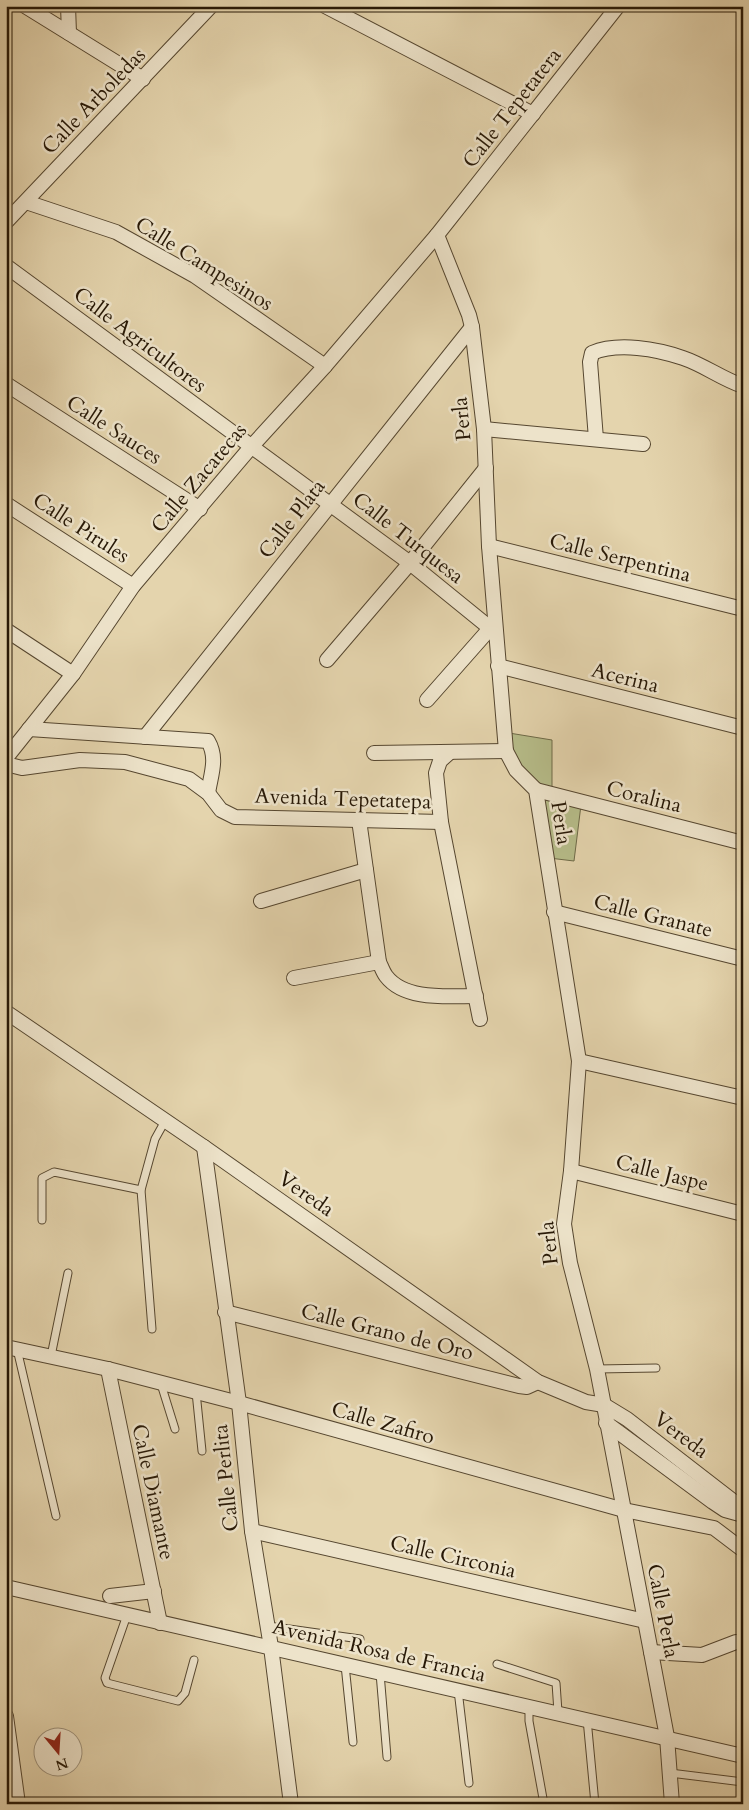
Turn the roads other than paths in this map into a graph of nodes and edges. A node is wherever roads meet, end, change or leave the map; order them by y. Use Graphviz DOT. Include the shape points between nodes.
graph roads {
  1 [pos="25,6"];
  2 [pos="68,6"];
  3 [pos="212,6"];
  4 [pos="325,6"];
  5 [pos="615,7"];
  6 [pos="70,33"];
  7 [pos="143,79"];
  8 [pos="533,114"];
  9 [pos="26,202"];
  10 [pos="6,222"];
  11 [pos="437,235"];
  12 [pos="6,266"];
  13 [pos="472,327"];
  14 [pos="325,366"];
  15 [pos="6,384"];
  16 [pos="743,386"];
  17 [pos="484,429"];
  18 [pos="596,439"];
  19 [pos="643,444"];
  20 [pos="251,447"];
  21 [pos="486,468"];
  22 [pos="6,504"];
  23 [pos="330,504"];
  24 [pos="200,509"];
  25 [pos="489,546"];
  26 [pos="410,563"];
  27 [pos="133,586"];
  28 [pos="743,609"];
  29 [pos="492,626"];
  30 [pos="6,630"];
  31 [pos="326,660"];
  32 [pos="498,666"];
  33 [pos="73,674"];
  34 [pos="427,700"];
  35 [pos="743,728"];
  36 [pos="29,729"];
  37 [pos="145,737"];
  38 [pos="506,751"];
  39 [pos="450,752"];
  40 [pos="374,753"];
  41 [pos="6,758"];
  42 [pos="6,764"];
  43 [pos="536,790"];
  44 [pos="208,793"];
  45 [pos="359,820"];
  46 [pos="441,822"];
  47 [pos="743,843"];
  48 [pos="366,870"];
  49 [pos="261,901"];
  50 [pos="554,912"];
  51 [pos="743,959"];
  52 [pos="379,962"];
  53 [pos="294,978"];
  54 [pos="476,996"];
  55 [pos="6,1012"];
  56 [pos="480,1019"];
  57 [pos="580,1061"];
  58 [pos="743,1098"];
  59 [pos="165,1121"];
  60 [pos="204,1147"];
  61 [pos="571,1171"];
  62 [pos="140,1190"];
  63 [pos="743,1214"];
  64 [pos="42,1220"];
  65 [pos="68,1273"];
  66 [pos="225,1312"];
  67 [pos="152,1330"];
  68 [pos="12,1348"];
  69 [pos="51,1356"];
  70 [pos="656,1368"];
  71 [pos="108,1369"];
  72 [pos="597,1369"];
  73 [pos="538,1382"];
  74 [pos="161,1383"];
  75 [pos="196,1392"];
  76 [pos="586,1402"];
  77 [pos="239,1403"];
  78 [pos="604,1405"];
  79 [pos="608,1426"];
  80 [pos="175,1429"];
  81 [pos="202,1451"];
  82 [pos="729,1505"];
  83 [pos="624,1510"];
  84 [pos="742,1515"];
  85 [pos="56,1516"];
  86 [pos="714,1528"];
  87 [pos="252,1531"];
  88 [pos="743,1550"];
  89 [pos="6,1587"];
  90 [pos="154,1591"];
  91 [pos="110,1596"];
  92 [pos="127,1615"];
  93 [pos="645,1621"];
  94 [pos="160,1623"];
  95 [pos="268,1626"];
  96 [pos="360,1639"];
  97 [pos="736,1642"];
  98 [pos="271,1647"];
  99 [pos="651,1652"];
  100 [pos="194,1660"];
  101 [pos="345,1664"];
  102 [pos="497,1664"];
  103 [pos="380,1672"];
  104 [pos="458,1690"];
  105 [pos="529,1706"];
  106 [pos="558,1712"];
  107 [pos="6,1716"];
  108 [pos="587,1719"];
  109 [pos="666,1737"];
  110 [pos="353,1742"];
  111 [pos="743,1756"];
  112 [pos="387,1757"];
  113 [pos="670,1773"];
  114 [pos="743,1782"];
  115 [pos="469,1783"];
  116 [pos="18,1804"];
  117 [pos="291,1804"];
  118 [pos="544,1804"];
  119 [pos="594,1804"];
  120 [pos="672,1804"];
  1 -- 6 [label="street"];
  2 -- 6 [label="street"];
  3 -- 7 [label="street, Calle Arboledas"];
  4 -- 8 [label="street"];
  5 -- 8 [label="street, Calle Tepetatera"];
  6 -- 7 [label="street"];
  7 -- 9 [label="street, Calle Arboledas"];
  8 -- 11 [label="street, Calle Tepetatera"];
  9 -- 10 [label="street, Calle Arboledas"];
  9 -- 14 [label="street, Calle Campesinos" via="116,232 195,276"];
  11 -- 13 [label="street, Perla"];
  11 -- 14 [label="street, Calle Zacatecas"];
  12 -- 20 [label="street, Calle Agricultores"];
  13 -- 17 [label="street, Perla"];
  13 -- 23 [label="street, Calle Plata"];
  14 -- 20 [label="street, Calle Zacatecas"];
  15 -- 24 [label="street, Calle Sauces"];
  16 -- 18 [label="street" via="684,358 645,348 602,349 592,353 590,362"];
  17 -- 18 [label="street"];
  17 -- 21 [label="street, Perla"];
  18 -- 19 [label="street"];
  20 -- 23 [label="street, Calle Turquesa"];
  20 -- 24 [label="street, Calle Zacatecas"];
  21 -- 25 [label="street, Perla"];
  21 -- 26 [label="street"];
  22 -- 27 [label="street, Calle Pirules"];
  23 -- 26 [label="street, Calle Turquesa"];
  23 -- 37 [label="street, Calle Plata"];
  24 -- 27 [label="street, Calle Zacatecas"];
  25 -- 28 [label="street, Calle Serpentina"];
  25 -- 29 [label="street, Perla"];
  26 -- 29 [label="street, Calle Turquesa"];
  26 -- 31 [label="street"];
  27 -- 33 [label="street, Calle Zacatecas"];
  29 -- 32 [label="street, Perla"];
  29 -- 34 [label="street"];
  30 -- 33 [label="street"];
  32 -- 35 [label="street, Acerina"];
  32 -- 38 [label="street, Perla"];
  33 -- 36 [label="street, Calle Zacatecas"];
  36 -- 37 [label="street"];
  36 -- 41 [label="street, Calle Zacatecas"];
  37 -- 44 [label="street" via="208,741 214,750 214,760"];
  38 -- 39 [label="street"];
  38 -- 43 [label="street, Perla" via="516,770"];
  39 -- 40 [label="street"];
  39 -- 46 [label="street, Avenida Tepetatepa" via="440,761 436,773"];
  42 -- 44 [label="street, Avenida Tepetatepa" via="22,768 80,760 124,762 189,779"];
  43 -- 47 [label="street, Coralina"];
  43 -- 50 [label="street, Perla"];
  44 -- 45 [label="street, Avenida Tepetatepa" via="221,810 236,817"];
  45 -- 46 [label="street, Avenida Tepetatepa"];
  45 -- 48 [label="street"];
  46 -- 54 [label="street"];
  48 -- 49 [label="street"];
  48 -- 52 [label="street"];
  50 -- 51 [label="street, Calle Granate"];
  50 -- 57 [label="street, Perla"];
  52 -- 53 [label="street"];
  52 -- 54 [label="street" via="386,976 400,988 429,997"];
  54 -- 56 [label="street"];
  55 -- 59 [label="street, Vereda"];
  57 -- 58 [label="street"];
  57 -- 61 [label="street, Perla"];
  59 -- 60 [label="street, Vereda"];
  59 -- 62 [label="lane" via="155,1138"];
  60 -- 66 [label="street, Calle Perlita"];
  60 -- 73 [label="street, Vereda"];
  61 -- 63 [label="street, Calle Jaspe"];
  61 -- 72 [label="street, Perla" via="564,1224 570,1263"];
  62 -- 64 [label="lane" via="54,1172 42,1178"];
  62 -- 67 [label="lane"];
  65 -- 69 [label="lane"];
  66 -- 73 [label="street, Calle Grano de Oro" via="519,1386 527,1387"];
  66 -- 77 [label="street, Calle Perlita"];
  68 -- 69 [label="street, Calle Zafiro"];
  68 -- 85 [label="lane"];
  69 -- 71 [label="street, Calle Zafiro"];
  70 -- 72 [label="lane"];
  71 -- 74 [label="street, Calle Zafiro"];
  71 -- 90 [label="street, Calle Diamante"];
  72 -- 78 [label="street, Perla"];
  73 -- 76 [label="street, Vereda"];
  74 -- 75 [label="street, Calle Zafiro"];
  74 -- 80 [label="lane"];
  75 -- 77 [label="street, Calle Zafiro"];
  75 -- 81 [label="lane"];
  76 -- 78 [label="street, Vereda"];
  76 -- 79 [label="street, Vereda"];
  77 -- 83 [label="street, Calle Zafiro"];
  77 -- 87 [label="street, Calle Perlita"];
  78 -- 79 [label="street, Perla"];
  78 -- 82 [label="street, Vereda" via="627,1419"];
  79 -- 82 [label="street, Vereda"];
  79 -- 83 [label="street, Calle Perla"];
  82 -- 84 [label="street, Vereda"];
  82 -- 86 [label="street"];
  83 -- 86 [label="street, Calle Zafiro"];
  83 -- 93 [label="street, Calle Perla"];
  86 -- 88 [label="street, Calle Zafiro"];
  87 -- 93 [label="street, Calle Circonia"];
  87 -- 95 [label="street, Calle Perlita"];
  89 -- 92 [label="street, Avenida Rosa de Francia"];
  90 -- 91 [label="street"];
  90 -- 94 [label="street, Calle Diamante"];
  92 -- 94 [label="street, Avenida Rosa de Francia"];
  92 -- 100 [label="lane" via="105,1678 107,1683 178,1701 185,1693"];
  93 -- 99 [label="street, Calle Perla"];
  94 -- 98 [label="street, Avenida Rosa de Francia"];
  95 -- 96 [label="lane"];
  95 -- 98 [label="street, Calle Perlita"];
  97 -- 99 [label="street" via="702,1655"];
  98 -- 101 [label="street, Avenida Rosa de Francia"];
  98 -- 117 [label="street, Calle Perlita"];
  99 -- 109 [label="street, Calle Perla"];
  101 -- 103 [label="street, Avenida Rosa de Francia"];
  101 -- 110 [label="lane"];
  102 -- 106 [label="lane" via="556,1683"];
  103 -- 104 [label="street, Avenida Rosa de Francia"];
  103 -- 112 [label="lane"];
  104 -- 105 [label="street, Avenida Rosa de Francia"];
  104 -- 115 [label="lane"];
  105 -- 106 [label="street, Avenida Rosa de Francia"];
  105 -- 118 [label="lane"];
  106 -- 108 [label="street, Avenida Rosa de Francia"];
  107 -- 116 [label="street"];
  108 -- 109 [label="street, Avenida Rosa de Francia"];
  108 -- 119 [label="lane"];
  109 -- 111 [label="street, Avenida Rosa de Francia"];
  109 -- 113 [label="street, Calle Perla"];
  113 -- 114 [label="lane"];
  113 -- 120 [label="street, Calle Perla"];
}
